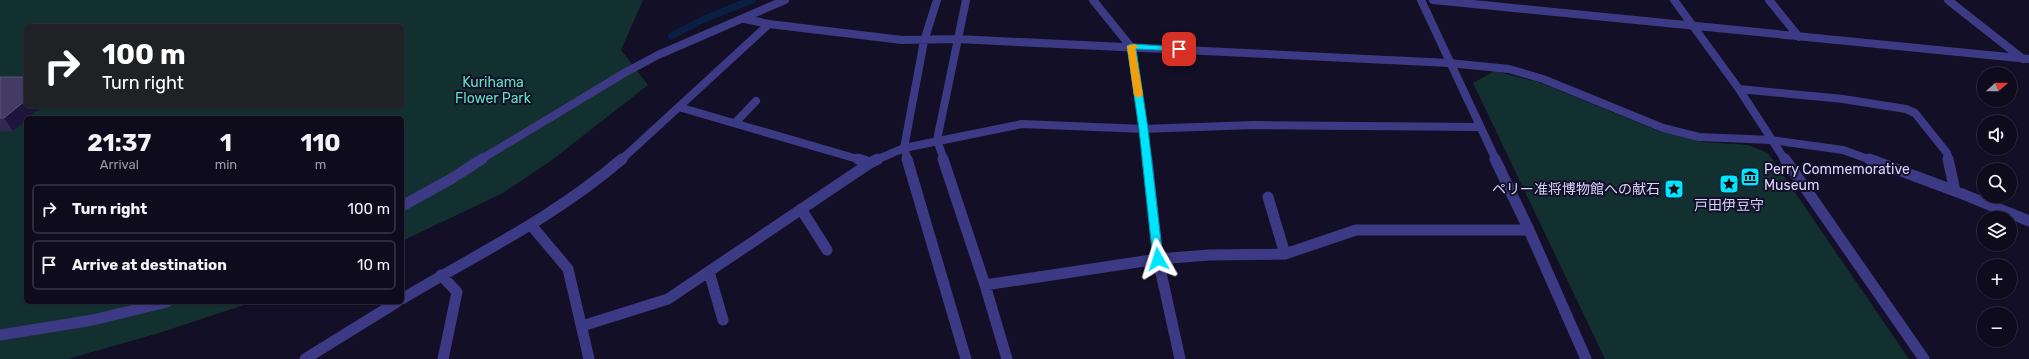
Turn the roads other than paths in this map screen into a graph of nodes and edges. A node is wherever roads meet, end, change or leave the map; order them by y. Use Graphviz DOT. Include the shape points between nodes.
graph roads {
  1 [pos="785,0"];
  2 [pos="938,0"];
  3 [pos="966,0"];
  4 [pos="1093,0"];
  5 [pos="1421,0"];
  6 [pos="1433,0"];
  7 [pos="1674,0"];
  8 [pos="1769,0"];
  9 [pos="1948,0"];
  10 [pos="745,18"];
  11 [pos="769,24"];
  12 [pos="1691,24"];
  13 [pos="1799,37"];
  14 [pos="956,39"];
  15 [pos="924,40"];
  16 [pos="1131,46"];
  17 [pos="2027,61"];
  18 [pos="1449,62"];
  19 [pos="1739,90"];
  20 [pos="756,101"];
  21 [pos="682,108"];
  22 [pos="735,123"];
  23 [pos="1480,127"];
  24 [pos="1144,129"];
  25 [pos="937,140"];
  26 [pos="1771,140"];
  27 [pos="904,148"];
  28 [pos="870,163"];
  29 [pos="1955,191"];
  30 [pos="1268,197"];
  31 [pos="404,205"];
  32 [pos="801,209"];
  33 [pos="2029,221"];
  34 [pos="531,225"];
  35 [pos="1529,230"];
  36 [pos="828,250"];
  37 [pos="1285,254"];
  38 [pos="1158,259"];
  39 [pos="709,272"];
  40 [pos="441,275"];
  41 [pos="985,285"];
  42 [pos="404,298"];
  43 [pos="158,304"];
  44 [pos="394,304"];
  45 [pos="723,320"];
  46 [pos="582,326"];
  47 [pos="0,336"];
  48 [pos="305,359"];
  49 [pos="443,359"];
  50 [pos="589,359"];
  51 [pos="966,359"];
  52 [pos="1006,359"];
  53 [pos="1180,359"];
  54 [pos="1586,359"];
  55 [pos="1924,359"];
  1 -- 10 [label="street"];
  2 -- 15 [label="street"];
  3 -- 14 [label="street"];
  4 -- 16 [label="street"];
  5 -- 18 [label="street"];
  6 -- 12 [label="street"];
  7 -- 12 [label="street"];
  8 -- 13 [label="street"];
  9 -- 17 [label="street"];
  10 -- 11 [label="street"];
  10 -- 31 [label="street" via="658,55 626,72"];
  11 -- 15 [label="street" via="838,34"];
  11 -- 21 [label="street"];
  12 -- 13 [label="street"];
  12 -- 19 [label="street"];
  13 -- 17 [label="street"];
  14 -- 15 [label="street"];
  14 -- 16 [label="street"];
  14 -- 25 [label="street"];
  15 -- 27 [label="street"];
  16 -- 18 [label="street"];
  16 -- 24 [label="street"];
  18 -- 23 [label="street"];
  18 -- 26 [label="street" via="1509,69 1663,128 1699,137"];
  19 -- 26 [label="street"];
  19 -- 29 [label="street" via="1843,99 1906,108 1915,113 1947,153"];
  20 -- 22 [label="street"];
  21 -- 22 [label="street"];
  21 -- 34 [label="street" via="584,190"];
  22 -- 28 [label="street"];
  23 -- 24 [label="street" via="1253,125"];
  23 -- 35 [label="street"];
  24 -- 25 [label="street" via="1022,124"];
  24 -- 38 [label="street"];
  25 -- 27 [label="street"];
  25 -- 41 [label="street"];
  26 -- 29 [label="street" via="1843,150"];
  26 -- 55 [label="street"];
  27 -- 28 [label="street"];
  27 -- 51 [label="street"];
  28 -- 32 [label="street"];
  29 -- 33 [label="street"];
  30 -- 37 [label="street"];
  32 -- 36 [label="street"];
  32 -- 39 [label="street"];
  34 -- 40 [label="street"];
  34 -- 46 [label="street" via="568,269"];
  35 -- 37 [label="street" via="1356,230"];
  35 -- 54 [label="street"];
  37 -- 38 [label="street"];
  38 -- 41 [label="street"];
  38 -- 53 [label="street"];
  39 -- 45 [label="street"];
  39 -- 46 [label="street" via="668,299"];
  40 -- 42 [label="street"];
  40 -- 49 [label="street" via="457,292 456,308"];
  41 -- 52 [label="street"];
  43 -- 47 [label="street" via="93,320"];
  44 -- 48 [label="street"];
  46 -- 50 [label="street"];
}
